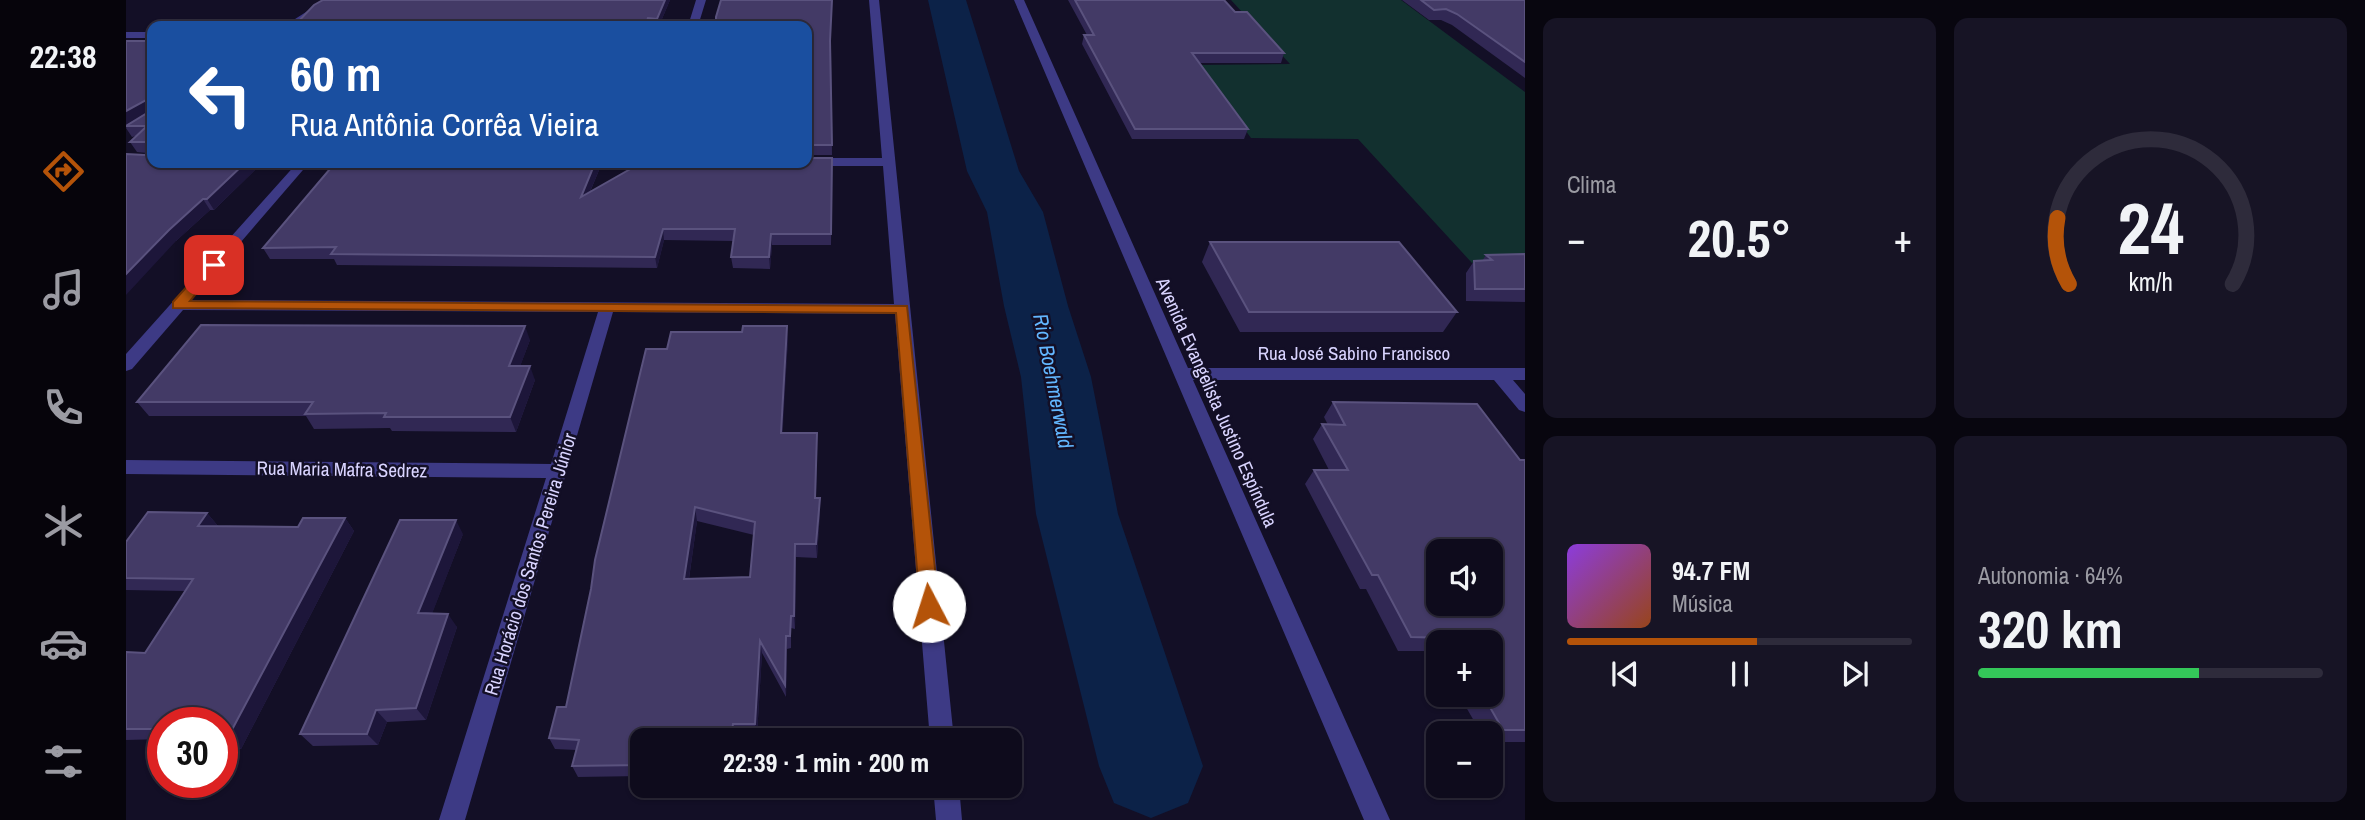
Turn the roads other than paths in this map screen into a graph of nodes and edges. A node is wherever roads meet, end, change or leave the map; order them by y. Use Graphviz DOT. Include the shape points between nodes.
graph roads {
  1 [pos="331,0"];
  2 [pos="701,0"];
  3 [pos="874,0"];
  4 [pos="1019,0"];
  5 [pos="297,21"];
  6 [pos="695,21"];
  7 [pos="126,35"];
  8 [pos="147,35"];
  9 [pos="812,162"];
  10 [pos="889,162"];
  11 [pos="299,168"];
  12 [pos="178,305"];
  13 [pos="607,308"];
  14 [pos="902,309"];
  15 [pos="126,365"];
  16 [pos="1182,374"];
  17 [pos="1499,374"];
  18 [pos="1525,374"];
  19 [pos="1525,406"];
  20 [pos="126,467"];
  21 [pos="558,471"];
  22 [pos="941,728"];
  23 [pos="947,798"];
  24 [pos="452,820"];
  25 [pos="949,820"];
  26 [pos="1377,820"];
  1 -- 5 [label="street"];
  2 -- 6 [label="street"];
  3 -- 10 [label="street"];
  4 -- 16 [label="street, Avenida Evangelista Justino Espíndula"];
  7 -- 8 [label="street"];
  9 -- 10 [label="street"];
  10 -- 14 [label="street"];
  11 -- 12 [label="street"];
  12 -- 13 [label="street"];
  12 -- 15 [label="street"];
  13 -- 14 [label="street"];
  13 -- 21 [label="street, Rua Horácio dos Santos Pereira Júnior"];
  14 -- 22 [label="street"];
  16 -- 17 [label="street, Rua José Sabino Francisco"];
  16 -- 26 [label="street, Avenida Evangelista Justino Espíndula"];
  17 -- 18 [label="street, Rua José Sabino Francisco"];
  17 -- 19 [label="street"];
  20 -- 21 [label="street, Rua Maria Mafra Sedrez"];
  21 -- 24 [label="street, Rua Horácio dos Santos Pereira Júnior"];
  23 -- 25 [label="street"];
}
